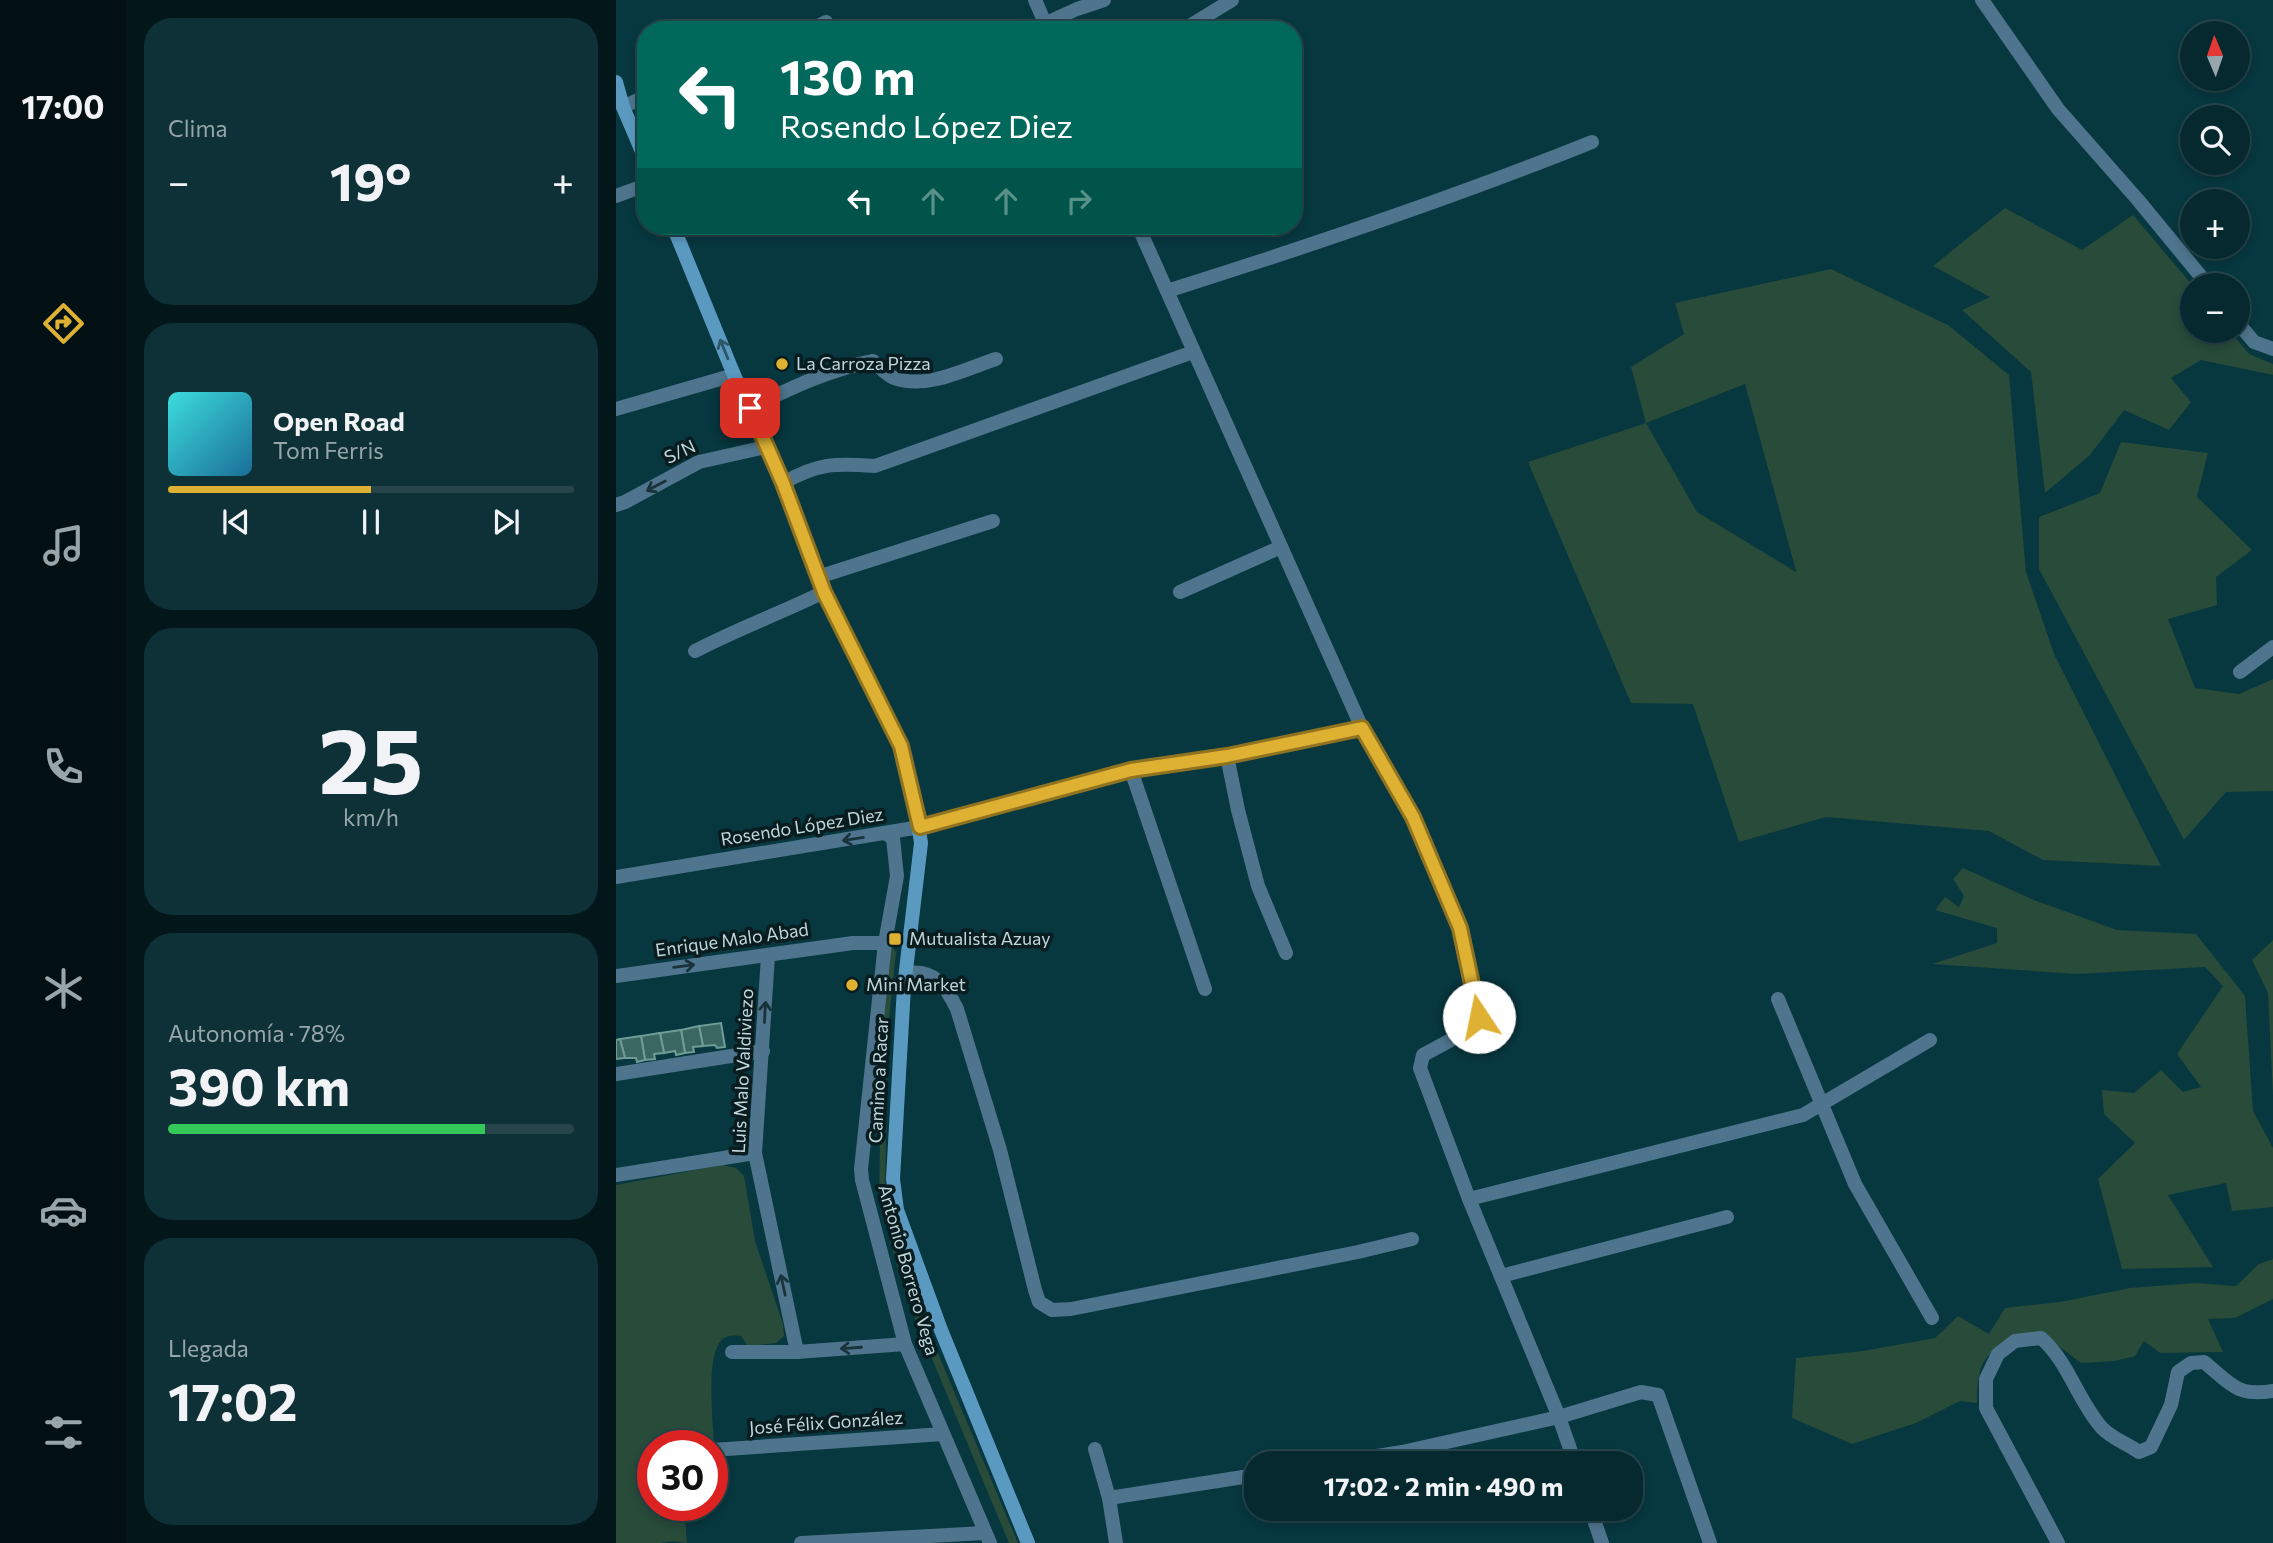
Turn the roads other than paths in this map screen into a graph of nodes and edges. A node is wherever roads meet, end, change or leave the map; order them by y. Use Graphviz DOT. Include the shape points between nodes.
graph roads {
  1 [pos="1035,0"];
  2 [pos="1104,0"];
  3 [pos="1232,0"];
  4 [pos="1982,0"];
  5 [pos="1044,21"];
  6 [pos="1056,21"];
  7 [pos="1198,21"];
  8 [pos="616,82"];
  9 [pos="637,100"];
  10 [pos="623,107"];
  11 [pos="637,140"];
  12 [pos="1592,142"];
  13 [pos="637,188"];
  14 [pos="616,195"];
  15 [pos="677,235"];
  16 [pos="1142,235"];
  17 [pos="2198,273"];
  18 [pos="1167,292"];
  19 [pos="2250,337"];
  20 [pos="2273,349"];
  21 [pos="1193,352"];
  22 [pos="996,359"];
  23 [pos="734,375"];
  24 [pos="750,408"];
  25 [pos="616,409"];
  26 [pos="765,447"];
  27 [pos="783,483"];
  28 [pos="616,505"];
  29 [pos="993,521"];
  30 [pos="1281,547"];
  31 [pos="818,577"];
  32 [pos="824,592"];
  33 [pos="1180,592"];
  34 [pos="2273,647"];
  35 [pos="695,651"];
  36 [pos="2240,673"];
  37 [pos="1362,728"];
  38 [pos="1227,756"];
  39 [pos="1131,770"];
  40 [pos="920,827"];
  41 [pos="886,833"];
  42 [pos="616,877"];
  43 [pos="885,947"];
  44 [pos="1286,953"];
  45 [pos="768,956"];
  46 [pos="906,973"];
  47 [pos="616,976"];
  48 [pos="1205,989"];
  49 [pos="1777,999"];
  50 [pos="1930,1040"];
  51 [pos="763,1051"];
  52 [pos="616,1074"];
  53 [pos="1820,1105"];
  54 [pos="755,1153"];
  55 [pos="616,1175"];
  56 [pos="1469,1199"];
  57 [pos="1727,1217"];
  58 [pos="1412,1239"];
  59 [pos="1501,1276"];
  60 [pos="1932,1318"];
  61 [pos="905,1343"];
  62 [pos="732,1352"];
  63 [pos="797,1352"];
  64 [pos="2273,1391"];
  65 [pos="1559,1417"];
  66 [pos="943,1434"];
  67 [pos="728,1449"];
  68 [pos="1095,1449"];
  69 [pos="1406,1451"];
  70 [pos="1571,1451"];
  71 [pos="1244,1477"];
  72 [pos="1109,1498"];
  73 [pos="1594,1521"];
  74 [pos="988,1538"];
  75 [pos="801,1543"];
  76 [pos="1028,1543"];
  77 [pos="1116,1543"];
  78 [pos="1602,1543"];
  79 [pos="1710,1543"];
  80 [pos="2058,1543"];
  1 -- 5 [label="street"];
  2 -- 6 [label="street"];
  3 -- 7 [label="street"];
  4 -- 17 [label="street" via="2058,109"];
  8 -- 10 [label="street"];
  9 -- 10 [label="street"];
  10 -- 11 [label="street"];
  12 -- 18 [label="street" via="1303,249"];
  13 -- 14 [label="street"];
  23 -- 15 [label="street, Camino a Racar, one-way"];
  16 -- 18 [label="street"];
  18 -- 21 [label="street"];
  19 -- 20 [label="street"];
  21 -- 27 [label="street" via="875,466 838,463 802,472"];
  21 -- 30 [label="street"];
  22 -- 24 [label="street" via="929,381 911,382 892,378 873,361 852,365"];
  23 -- 24 [label="street, Camino a Racar"];
  23 -- 25 [label="street"];
  24 -- 26 [label="street, Camino a Racar"];
  26 -- 27 [label="street, Camino a Racar"];
  26 -- 28 [label="street, S/N, one-way" via="699,463"];
  27 -- 31 [label="street, Camino a Racar"];
  29 -- 31 [label="street"];
  30 -- 33 [label="street"];
  30 -- 37 [label="street"];
  31 -- 32 [label="street, Camino a Racar"];
  32 -- 35 [label="street"];
  32 -- 40 [label="street, Camino a Racar" via="901,746"];
  34 -- 36 [label="street"];
  37 -- 38 [label="street, Rosendo López Diez"];
  37 -- 56 [label="street" via="1413,817 1460,928 1472,978 1477,1026 1423,1055 1420,1068"];
  38 -- 39 [label="street, Rosendo López Diez"];
  38 -- 44 [label="street" via="1258,886"];
  39 -- 40 [label="street, Rosendo López Diez"];
  39 -- 48 [label="street"];
  40 -- 41 [label="street, Rosendo López Diez"];
  40 -- 46 [label="street, Camino a Racar"];
  41 -- 42 [label="street, Rosendo López Diez, one-way"];
  41 -- 43 [label="street, Antonio Borrero Vega" via="893,838 897,876"];
  43 -- 45 [label="street, Enrique Malo Abad" via="853,943"];
  43 -- 61 [label="street, Antonio Borrero Vega" via="861,1169"];
  47 -- 45 [label="street, Enrique Malo Abad, one-way"];
  51 -- 45 [label="street, Luis Malo Valdiviezo, one-way"];
  46 -- 58 [label="street" via="930,974 957,1009 1000,1150 1035,1290 1039,1302 1052,1310"];
  46 -- 76 [label="street, Camino a Racar" via="893,1180 897,1210"];
  49 -- 53 [label="street"];
  50 -- 53 [label="street"];
  51 -- 52 [label="street"];
  51 -- 54 [label="street, Luis Malo Valdiviezo"];
  53 -- 56 [label="street" via="1803,1115"];
  53 -- 60 [label="street" via="1855,1184"];
  54 -- 55 [label="street"];
  63 -- 54 [label="street, Luis Malo Valdiviezo, one-way"];
  56 -- 59 [label="street"];
  57 -- 59 [label="street"];
  59 -- 65 [label="street"];
  61 -- 63 [label="street, one-way"];
  61 -- 66 [label="street, Antonio Borrero Vega"];
  62 -- 63 [label="street"];
  64 -- 80 [label="street" via="2257,1394 2234,1388 2204,1362 2191,1363 2178,1372 2171,1405 2151,1447 2139,1451 2104,1430 2054,1349 2041,1338 2015,1340 1998,1354 1986,1379 1986,1408"];
  65 -- 69 [label="street"];
  65 -- 70 [label="street"];
  65 -- 79 [label="street" via="1641,1392 1658,1395"];
  66 -- 67 [label="street, José Félix González"];
  66 -- 74 [label="street, Antonio Borrero Vega"];
  68 -- 72 [label="street"];
  71 -- 72 [label="street"];
  72 -- 77 [label="street"];
  73 -- 78 [label="street"];
  74 -- 75 [label="street"];
}
